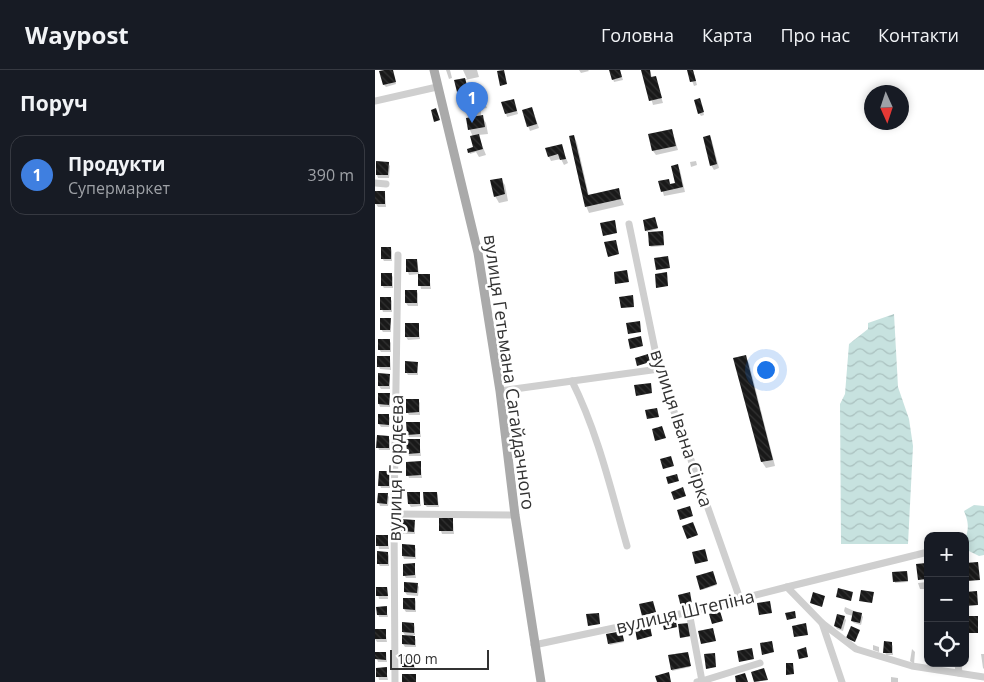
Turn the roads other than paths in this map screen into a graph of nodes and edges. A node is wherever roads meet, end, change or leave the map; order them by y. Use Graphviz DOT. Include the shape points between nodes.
graph roads {
  1 [pos="434,70"];
  2 [pos="437,87"];
  3 [pos="375,101"];
  4 [pos="375,184"];
  5 [pos="386,184"];
  6 [pos="629,224"];
  7 [pos="398,255"];
  8 [pos="659,369"];
  9 [pos="572,381"];
  10 [pos="500,391"];
  11 [pos="394,514"];
  12 [pos="515,515"];
  13 [pos="627,546"];
  14 [pos="924,553"];
  15 [pos="787,587"];
  16 [pos="740,599"];
  17 [pos="689,612"];
  18 [pos="822,623"];
  19 [pos="534,645"];
  20 [pos="760,663"];
  21 [pos="959,667"];
  22 [pos="959,673"];
  23 [pos="984,677"];
  24 [pos="700,681"];
  25 [pos="395,682"];
  26 [pos="541,682"];
  27 [pos="842,682"];
  1 -- 2 [label="main road, вулиця Гетьмана Сагайдачного"];
  2 -- 3 [label="street"];
  2 -- 10 [label="main road, вулиця Гетьмана Сагайдачного" via="478,253"];
  4 -- 5 [label="street"];
  6 -- 8 [label="street, вулиця Івана Сірка"];
  7 -- 11 [label="street, вулиця Гордєєва"];
  8 -- 9 [label="street"];
  8 -- 16 [label="street, вулиця Івана Сірка"];
  9 -- 10 [label="street"];
  9 -- 13 [label="street" via="585,407"];
  10 -- 12 [label="main road, вулиця Гетьмана Сагайдачного"];
  11 -- 12 [label="street"];
  11 -- 25 [label="street, вулиця Гордєєва"];
  12 -- 19 [label="main road, вулиця Гетьмана Сагайдачного"];
  14 -- 15 [label="street, вулиця Штепіна"];
  15 -- 16 [label="street, вулиця Штепіна"];
  15 -- 18 [label="street"];
  16 -- 17 [label="street, вулиця Штепіна"];
  17 -- 19 [label="street, вулиця Штепіна"];
  17 -- 24 [label="street"];
  18 -- 22 [label="street" via="856,649 912,666"];
  18 -- 27 [label="street"];
  19 -- 26 [label="main road, вулиця Гетьмана Сагайдачного"];
  20 -- 24 [label="street"];
  21 -- 22 [label="street"];
  22 -- 23 [label="street"];
}
